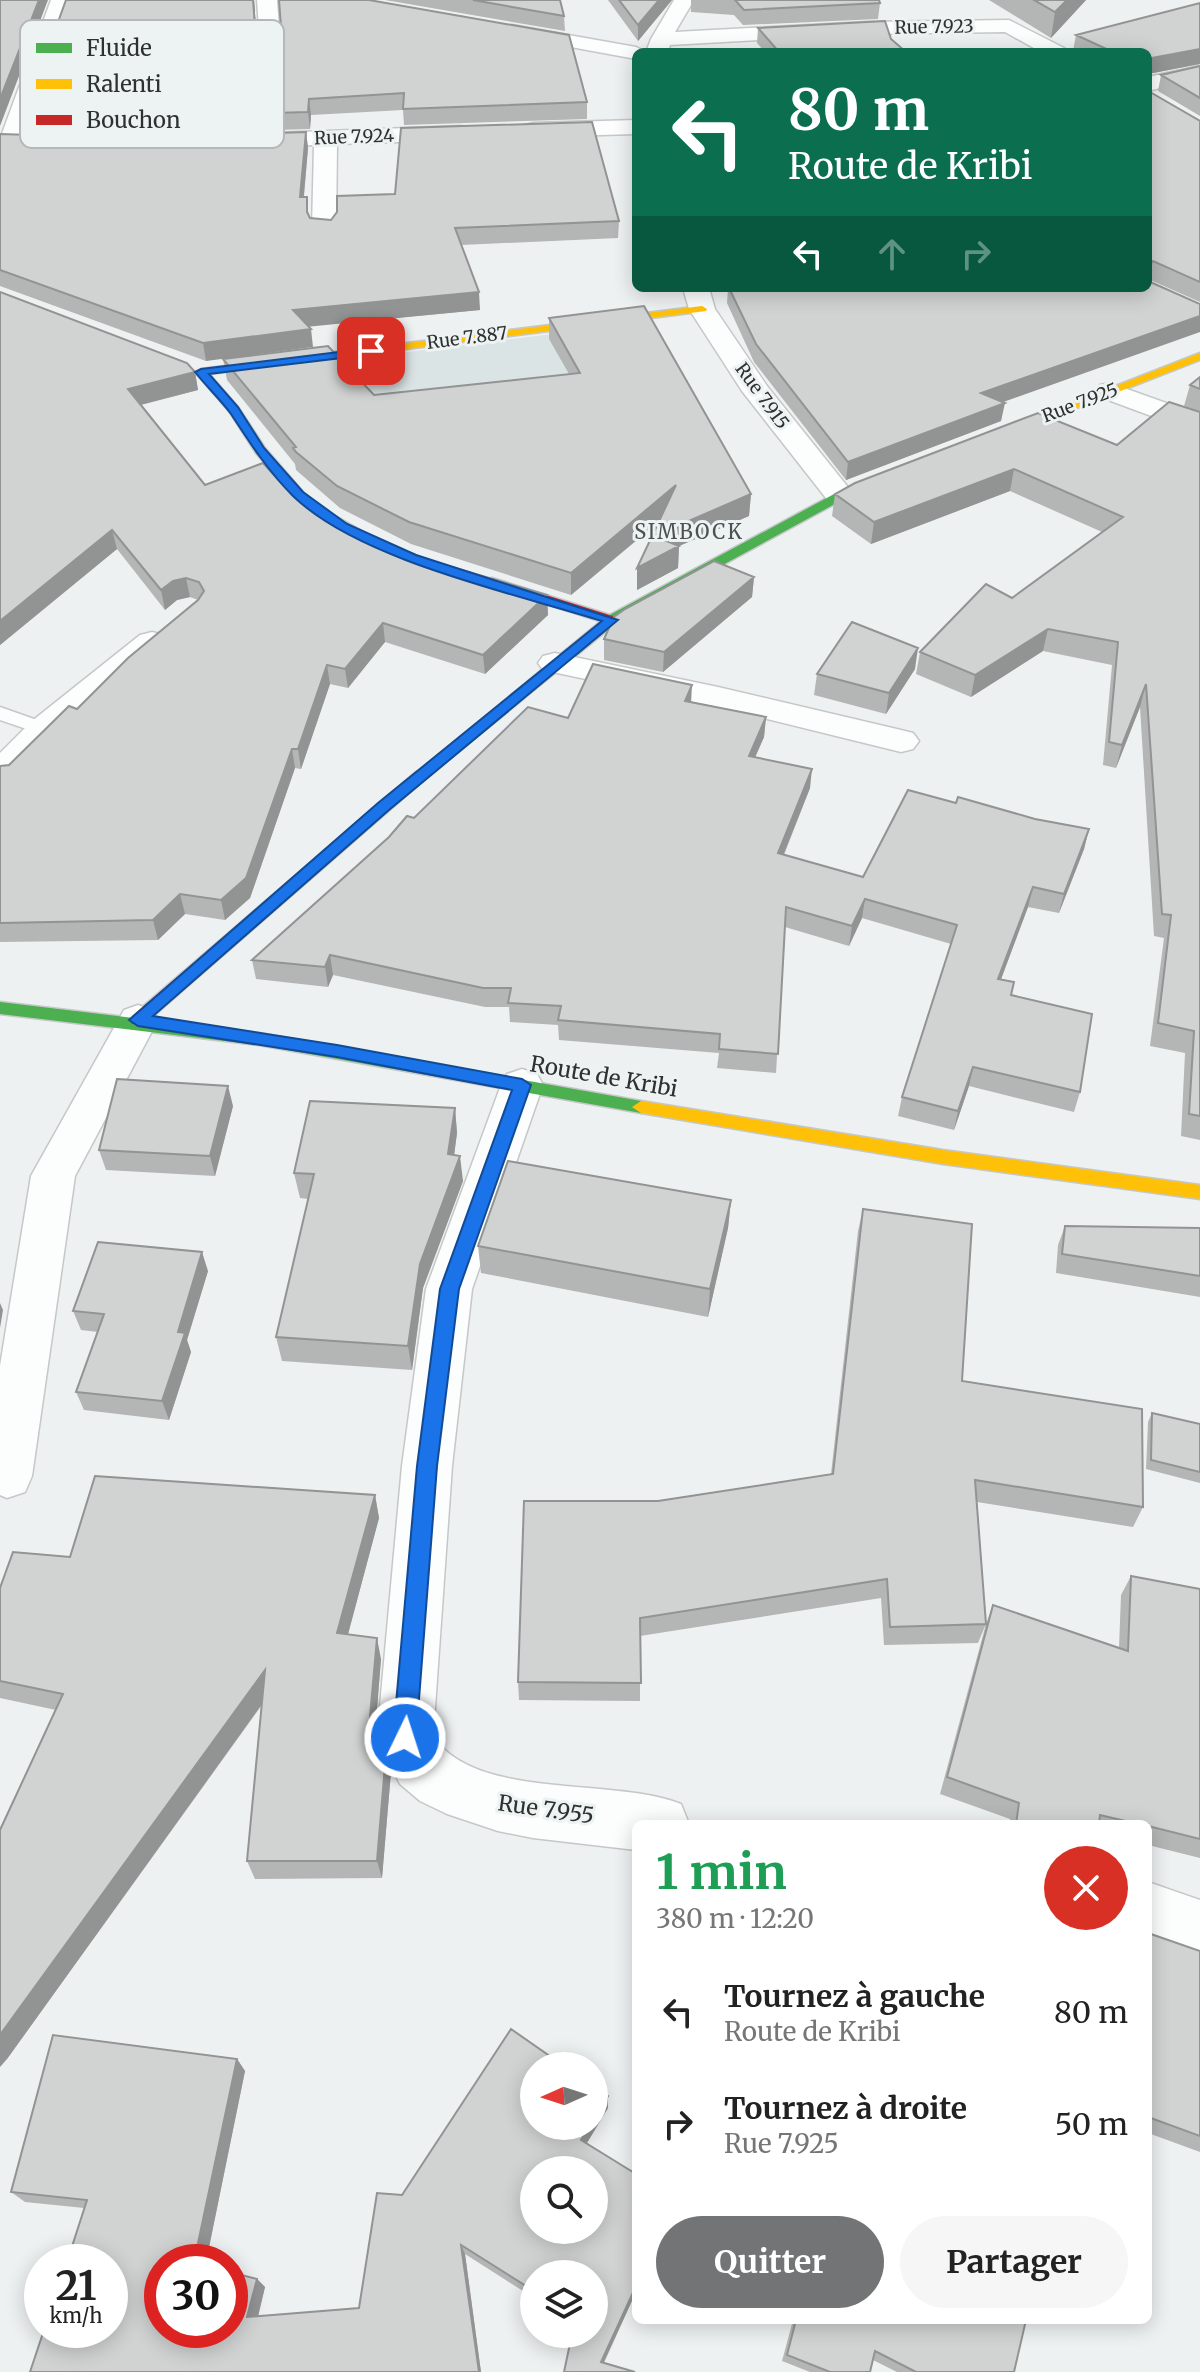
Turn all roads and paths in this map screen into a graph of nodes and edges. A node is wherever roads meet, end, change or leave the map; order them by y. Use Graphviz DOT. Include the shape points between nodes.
graph roads {
  1 [pos="61,0"];
  2 [pos="267,0"];
  3 [pos="684,0"];
  4 [pos="1020,1"];
  5 [pos="53,20"];
  6 [pos="268,20"];
  7 [pos="1009,26"];
  8 [pos="488,27"];
  9 [pos="659,46"];
  10 [pos="1050,48"];
  11 [pos="632,52"];
  12 [pos="1200,72"];
  13 [pos="1152,94"];
  14 [pos="20,102"];
  15 [pos="632,127"];
  16 [pos="513,131"];
  17 [pos="482,132"];
  18 [pos="326,138"];
  19 [pos="5,140"];
  20 [pos="284,140"];
  21 [pos="324,229"];
  22 [pos="699,299"];
  23 [pos="1200,356"];
  24 [pos="1110,391"];
  25 [pos="1200,425"];
  26 [pos="968,446"];
  27 [pos="911,469"];
  28 [pos="840,496"];
  29 [pos="377,545"];
  30 [pos="469,575"];
  31 [pos="179,619"];
  32 [pos="611,620"];
  33 [pos="555,663"];
  34 [pos="0,713"];
  35 [pos="44,729"];
  36 [pos="901,741"];
  37 [pos="0,774"];
  38 [pos="0,1008"];
  39 [pos="138,1020"];
  40 [pos="522,1085"];
  41 [pos="1200,1192"];
  42 [pos="7,1476"];
  43 [pos="632,1821"];
  44 [pos="1152,1912"];
  45 [pos="1200,1930"];
  1 -- 5 [label="street"];
  2 -- 6 [label="street, Rue 7.924"];
  3 -- 9 [label="street"];
  4 -- 7 [label="street"];
  7 -- 9 [label="street, Rue 7.923" via="867,28"];
  7 -- 10 [label="street, Rue 7.923"];
  8 -- 11 [label="street"];
  12 -- 13 [label="street"];
  14 -- 19 [label="street"];
  15 -- 16 [label="street"];
  17 -- 18 [label="street, Rue 7.924"];
  18 -- 20 [label="street, Rue 7.924"];
  18 -- 21 [label="street"];
  22 -- 28 [label="street, Rue 7.915" via="756,391"];
  22 -- 29 [label="street, Rue 7.887" via="189,367 234,409 299,495"];
  23 -- 24 [label="street, Rue 7.925"];
  24 -- 25 [label="street"];
  24 -- 26 [label="street, Rue 7.925"];
  27 -- 28 [label="street"];
  28 -- 32 [label="street"];
  30 -- 32 [label="street"];
  31 -- 35 [label="street"];
  32 -- 33 [label="street"];
  33 -- 36 [label="street"];
  33 -- 39 [label="street"];
  34 -- 35 [label="lane"];
  35 -- 37 [label="street"];
  38 -- 39 [label="street, Route de Kribi"];
  39 -- 40 [label="street, Route de Kribi"];
  39 -- 42 [label="street" via="53,1176"];
  40 -- 41 [label="street, Route de Kribi" via="894,1150"];
  40 -- 43 [label="street, Rue 7.955" via="449,1289 425,1481 405,1738 419,1764 441,1783 493,1804"];
  44 -- 45 [label="street"];
}
